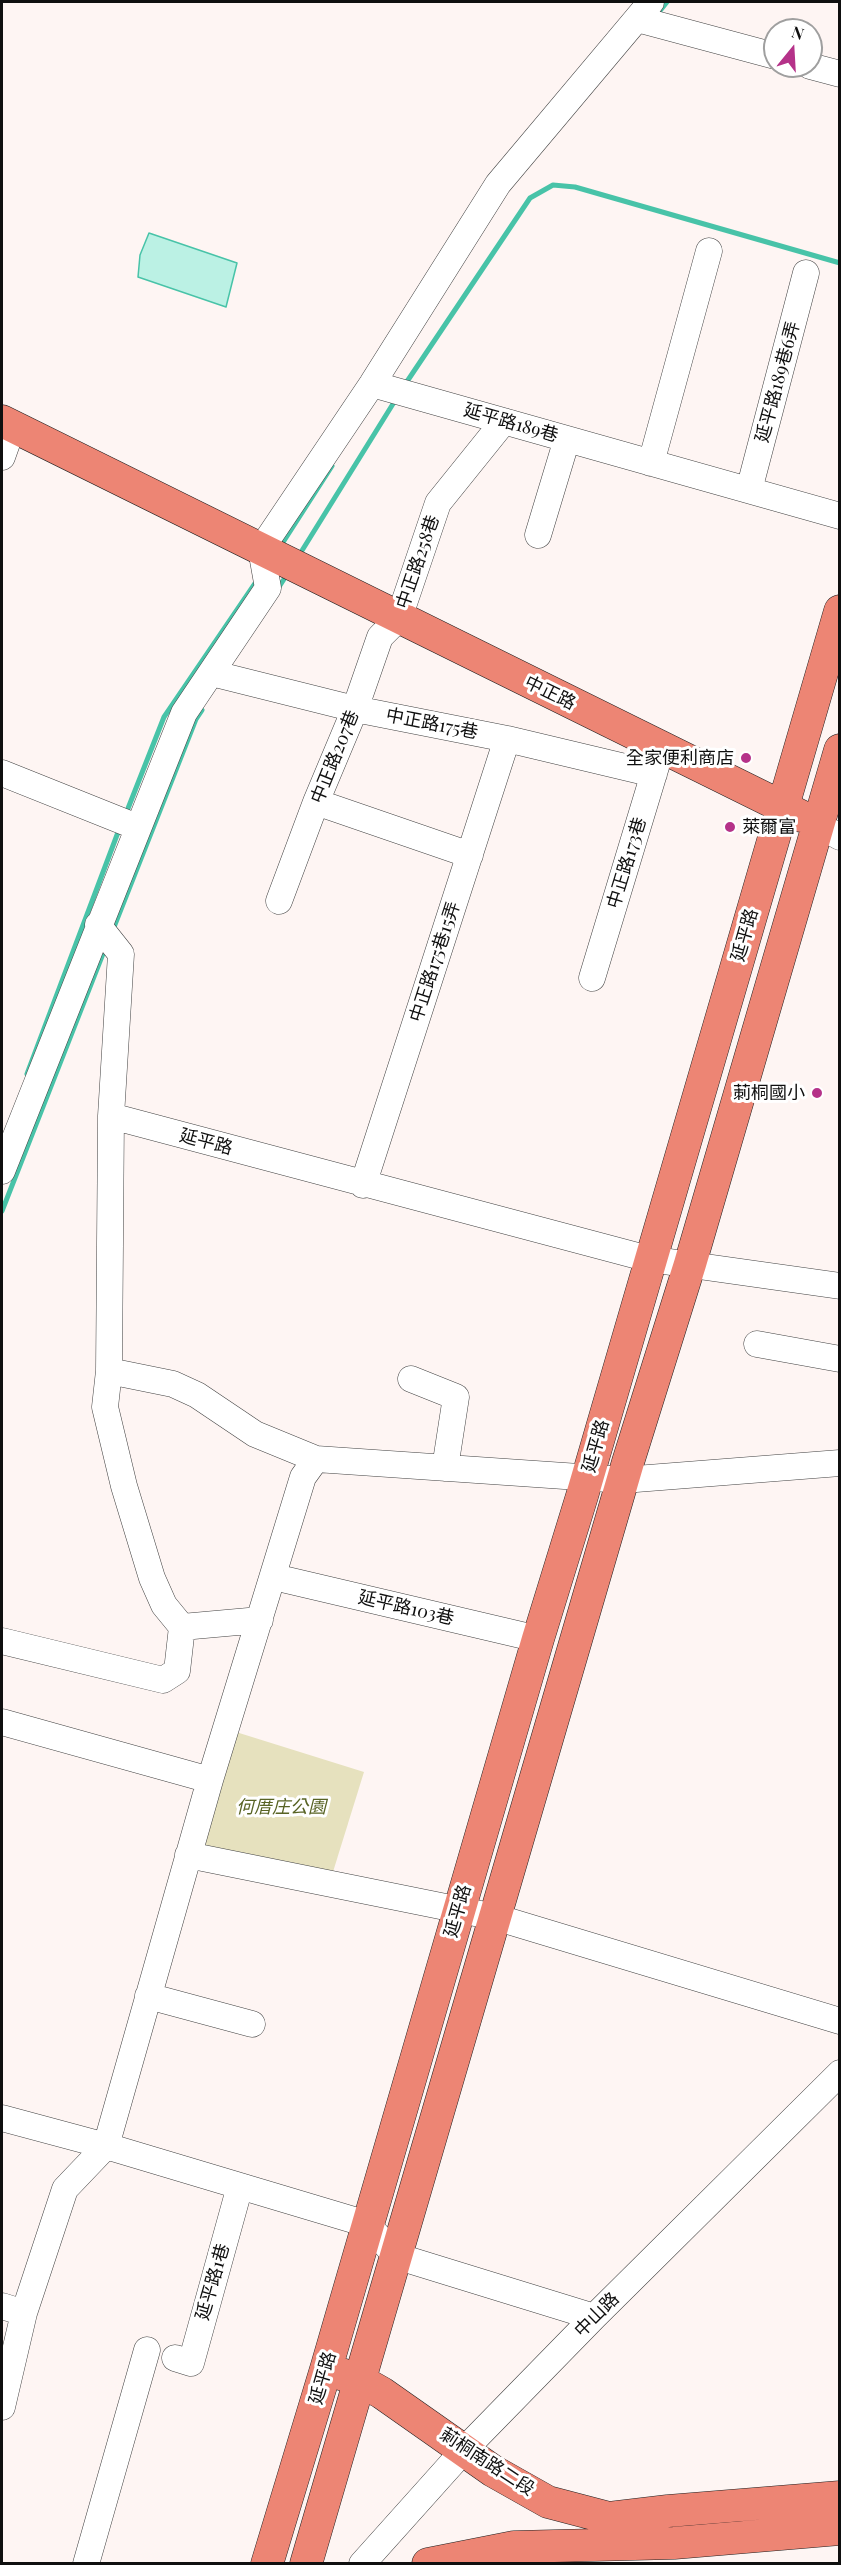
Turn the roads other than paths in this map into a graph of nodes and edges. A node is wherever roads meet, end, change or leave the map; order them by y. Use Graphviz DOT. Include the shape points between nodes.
graph roads {
  1 [pos="644,10"];
  2 [pos="763,52"];
  3 [pos="823,69"];
  4 [pos="840,74"];
  5 [pos="709,251"];
  6 [pos="806,273"];
  7 [pos="372,384"];
  8 [pos="504,421"];
  9 [pos="7,423"];
  10 [pos="567,439"];
  11 [pos="2,458"];
  12 [pos="651,463"];
  13 [pos="749,490"];
  14 [pos="840,516"];
  15 [pos="538,535"];
  16 [pos="261,549"];
  17 [pos="840,611"];
  18 [pos="399,618"];
  19 [pos="211,673"];
  20 [pos="355,709"];
  21 [pos="507,739"];
  22 [pos="840,750"];
  23 [pos="658,761"];
  24 [pos="2,773"];
  25 [pos="316,802"];
  26 [pos="782,806"];
  27 [pos="137,827"];
  28 [pos="829,831"];
  29 [pos="470,855"];
  30 [pos="279,901"];
  31 [pos="98,925"];
  32 [pos="592,978"];
  33 [pos="111,1116"];
  34 [pos="2,1171"];
  35 [pos="363,1185"];
  36 [pos="649,1259"];
  37 [pos="690,1264"];
  38 [pos="840,1286"];
  39 [pos="757,1344"];
  40 [pos="840,1359"];
  41 [pos="109,1371"];
  42 [pos="411,1379"];
  43 [pos="316,1459"];
  44 [pos="840,1462"];
  45 [pos="445,1468"];
  46 [pos="587,1478"];
  47 [pos="623,1480"];
  48 [pos="274,1577"];
  49 [pos="260,1620"];
  50 [pos="182,1627"];
  51 [pos="538,1639"];
  52 [pos="2,1641"];
  53 [pos="2,1722"];
  54 [pos="210,1780"];
  55 [pos="188,1855"];
  56 [pos="459,1910"];
  57 [pos="495,1917"];
  58 [pos="148,1996"];
  59 [pos="840,2021"];
  60 [pos="252,2024"];
  61 [pos="840,2073"];
  62 [pos="2,2118"];
  63 [pos="106,2146"];
  64 [pos="240,2186"];
  65 [pos="367,2224"];
  66 [pos="396,2256"];
  67 [pos="13,2310"];
  68 [pos="594,2317"];
  69 [pos="147,2350"];
  70 [pos="175,2358"];
  71 [pos="326,2369"];
  72 [pos="359,2380"];
  73 [pos="2,2408"];
  74 [pos="465,2449"];
  75 [pos="840,2497"];
  76 [pos="668,2511"];
  77 [pos="840,2529"];
  78 [pos="674,2543"];
  79 [pos="563,2546"];
  80 [pos="86,2564"];
  81 [pos="267,2564"];
  82 [pos="306,2564"];
  83 [pos="362,2564"];
  84 [pos="428,2564"];
  85 [pos="498,2564"];
  1 -- 2 [label="street"];
  1 -- 7 [label="street" via="498,184"];
  3 -- 4 [label="street"];
  5 -- 12 [label="street"];
  6 -- 13 [label="street, 延平路189巷6弄"];
  7 -- 8 [label="street, 延平路189巷"];
  7 -- 16 [label="street"];
  8 -- 10 [label="street, 延平路189巷"];
  8 -- 18 [label="street, 中正路258巷" via="438,503"];
  9 -- 11 [label="street"];
  9 -- 16 [label="main road, 中正路"];
  10 -- 12 [label="street, 延平路189巷"];
  10 -- 15 [label="street"];
  12 -- 13 [label="street, 延平路189巷"];
  13 -- 14 [label="street, 延平路189巷"];
  16 -- 18 [label="main road, 中正路"];
  16 -- 19 [label="street" via="268,588"];
  17 -- 26 [label="main road, 延平路"];
  18 -- 20 [label="street, 中正路207巷" via="380,637"];
  18 -- 23 [label="main road, 中正路"];
  19 -- 20 [label="street, 中正路175巷"];
  19 -- 27 [label="street" via="184,713"];
  20 -- 21 [label="street, 中正路175巷"];
  20 -- 25 [label="street, 中正路207巷"];
  21 -- 23 [label="street, 中正路175巷"];
  21 -- 29 [label="street, 中正路175巷15弄"];
  22 -- 28 [label="main road, 延平路"];
  23 -- 26 [label="main road, 中正路"];
  23 -- 32 [label="street, 中正路173巷"];
  24 -- 27 [label="street"];
  25 -- 29 [label="street"];
  25 -- 30 [label="street, 中正路207巷"];
  26 -- 28 [label="main road, 中正路"];
  26 -- 36 [label="main road, 延平路"];
  27 -- 31 [label="street"];
  28 -- 37 [label="main road, 延平路"];
  29 -- 35 [label="street, 中正路175巷15弄"];
  31 -- 33 [label="street" via="121,954"];
  31 -- 34 [label="street"];
  33 -- 35 [label="street, 延平路"];
  33 -- 41 [label="street"];
  35 -- 36 [label="street, 延平路"];
  36 -- 37 [label="street, 延平路"];
  36 -- 46 [label="main road, 延平路"];
  37 -- 38 [label="street, 延平路"];
  37 -- 47 [label="main road, 延平路"];
  39 -- 40 [label="street"];
  41 -- 43 [label="street" via="173,1384 197,1395 255,1434"];
  41 -- 50 [label="street" via="105,1407 124,1486 152,1578 164,1605"];
  42 -- 45 [label="street" via="456,1397"];
  43 -- 45 [label="street"];
  43 -- 48 [label="street" via="303,1477"];
  44 -- 47 [label="street"];
  45 -- 46 [label="street"];
  46 -- 47 [label="street"];
  46 -- 51 [label="main road, 延平路"];
  47 -- 57 [label="main road, 延平路"];
  48 -- 49 [label="street"];
  48 -- 51 [label="street, 延平路103巷"];
  49 -- 50 [label="street"];
  49 -- 54 [label="street"];
  50 -- 52 [label="street" via="177,1671 163,1680"];
  51 -- 56 [label="main road, 延平路"];
  53 -- 54 [label="street"];
  54 -- 55 [label="street"];
  55 -- 56 [label="street"];
  55 -- 58 [label="street"];
  56 -- 57 [label="street"];
  56 -- 65 [label="main road, 延平路"];
  57 -- 59 [label="street"];
  57 -- 66 [label="main road, 延平路"];
  58 -- 60 [label="street"];
  58 -- 63 [label="street"];
  61 -- 68 [label="street, 中山路"];
  62 -- 63 [label="street"];
  63 -- 64 [label="street"];
  63 -- 67 [label="street" via="65,2189"];
  64 -- 65 [label="street"];
  64 -- 70 [label="street, 延平路1巷" via="191,2363"];
  65 -- 66 [label="street"];
  65 -- 71 [label="main road, 延平路"];
  66 -- 68 [label="street"];
  66 -- 72 [label="main road, 延平路"];
  67 -- 73 [label="street"];
  68 -- 74 [label="street, 中山路"];
  69 -- 80 [label="street"];
  71 -- 72 [label="main road, 莿桐南路二段"];
  71 -- 81 [label="main road, 延平路"];
  72 -- 74 [label="main road, 莿桐南路二段"];
  72 -- 82 [label="main road, 延平路"];
  74 -- 76 [label="main road, 莿桐南路二段" via="493,2471 548,2502 609,2518"];
  74 -- 83 [label="street, 中山路"];
  75 -- 76 [label="main road, 莿桐南路二段"];
  76 -- 78 [label="main road"];
  77 -- 78 [label="main road"];
  78 -- 79 [label="main road"];
  79 -- 84 [label="main road" via="513,2547"];
  79 -- 85 [label="main road"];
}
